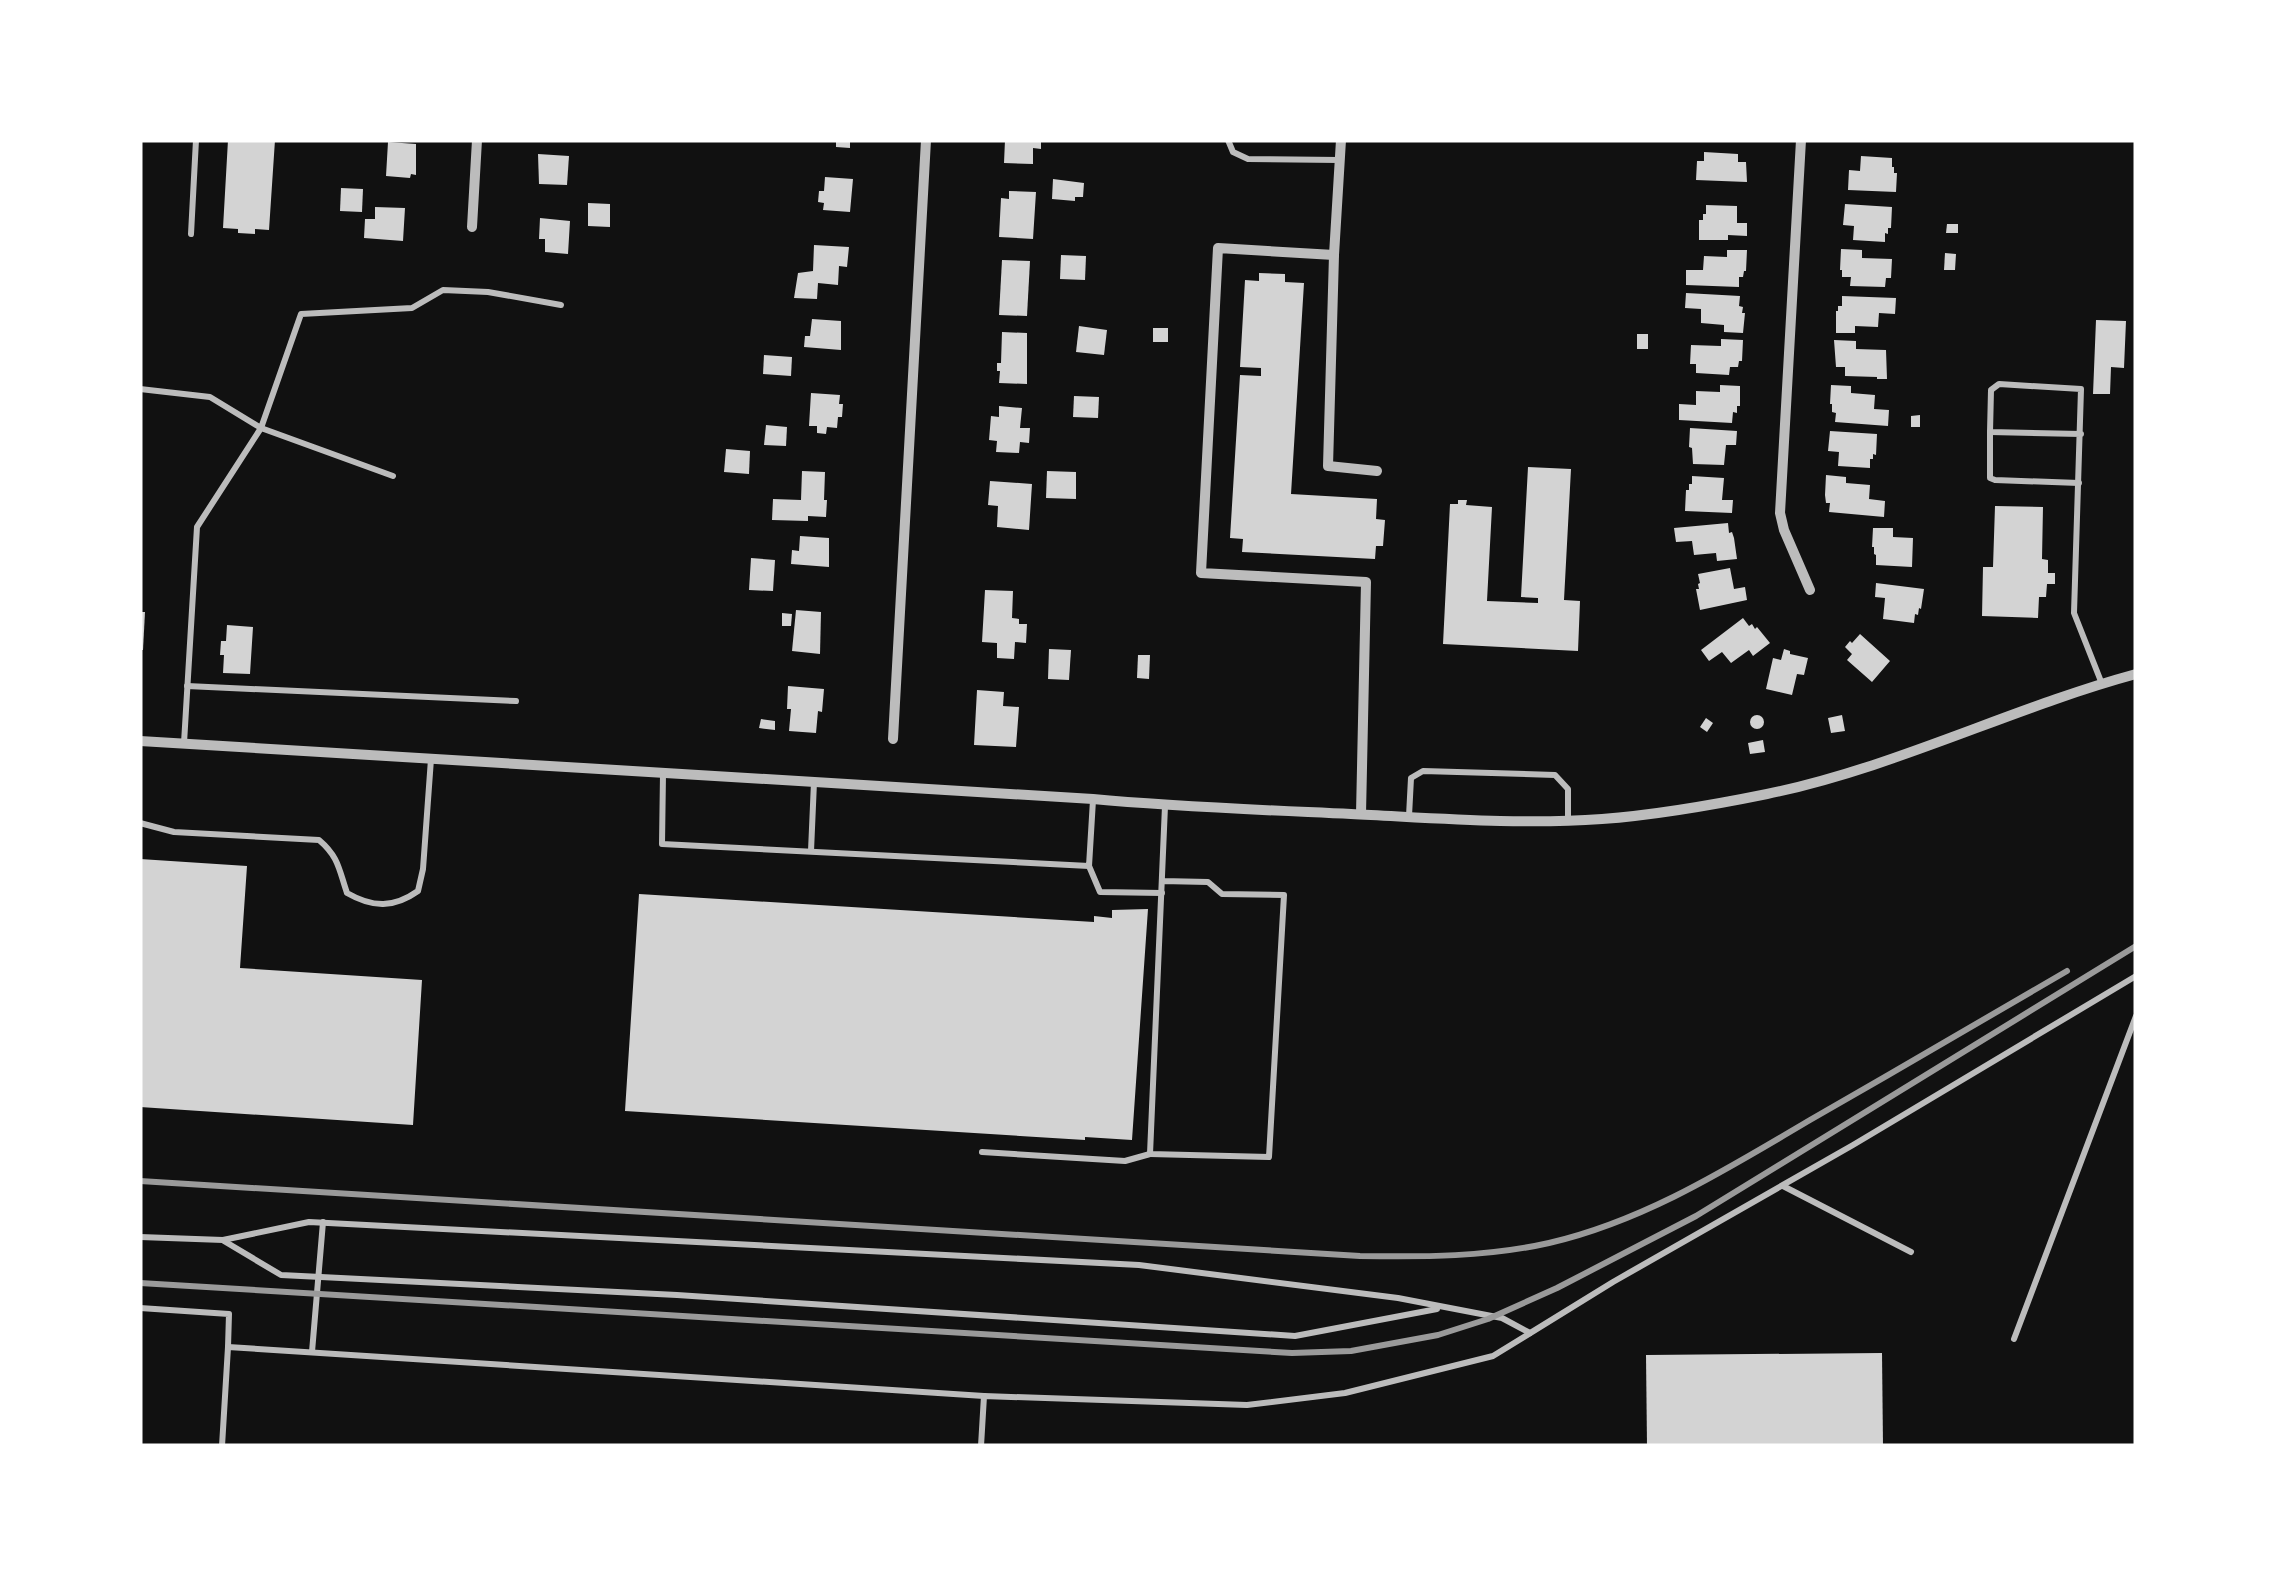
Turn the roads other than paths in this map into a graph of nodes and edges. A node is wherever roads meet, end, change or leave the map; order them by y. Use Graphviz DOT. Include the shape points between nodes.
graph roads {
  1 [pos="196,140"];
  2 [pos="478,140"];
  3 [pos="926,140"];
  4 [pos="1228,140"];
  5 [pos="1341,140"];
  6 [pos="1801,140"];
  7 [pos="1340,160"];
  8 [pos="472,227"];
  9 [pos="191,234"];
  10 [pos="1334,255"];
  11 [pos="561,305"];
  12 [pos="140,389"];
  13 [pos="261,428"];
  14 [pos="1990,432"];
  15 [pos="2081,434"];
  16 [pos="1377,470"];
  17 [pos="393,476"];
  18 [pos="2079,483"];
  19 [pos="1810,590"];
  20 [pos="2136,674"];
  21 [pos="2102,684"];
  22 [pos="188,686"];
  23 [pos="516,702"];
  24 [pos="893,738"];
  25 [pos="140,741"];
  26 [pos="184,744"];
  27 [pos="431,758"];
  28 [pos="663,774"];
  29 [pos="814,782"];
  30 [pos="1093,799"];
  31 [pos="1166,806"];
  32 [pos="1361,814"];
  33 [pos="1408,817"];
  34 [pos="1568,820"];
  35 [pos="140,823"];
  36 [pos="811,851"];
  37 [pos="1089,866"];
  38 [pos="1162,882"];
  39 [pos="1162,892"];
  40 [pos="2136,976"];
  41 [pos="2136,1016"];
  42 [pos="982,1152"];
  43 [pos="1150,1154"];
  44 [pos="1782,1185"];
  45 [pos="323,1222"];
  46 [pos="140,1236"];
  47 [pos="223,1240"];
  48 [pos="1911,1252"];
  49 [pos="318,1277"];
  50 [pos="1445,1307"];
  51 [pos="140,1308"];
  52 [pos="1530,1333"];
  53 [pos="2014,1339"];
  54 [pos="228,1346"];
  55 [pos="312,1352"];
  56 [pos="984,1396"];
  57 [pos="222,1446"];
  58 [pos="981,1446"];
  1 -- 9 [label="lane"];
  2 -- 8 [label="street"];
  3 -- 24 [label="street"];
  4 -- 7 [label="lane" via="1232,152 1248,160"];
  5 -- 7 [label="street"];
  6 -- 19 [label="street" via="1780,512"];
  7 -- 10 [label="street"];
  10 -- 16 [label="street" via="1328,466"];
  10 -- 32 [label="street" via="1218,248 1201,574 1366,582"];
  11 -- 13 [label="lane" via="443,290 412,308 301,314"];
  12 -- 13 [label="lane" via="210,397"];
  13 -- 17 [label="lane"];
  13 -- 22 [label="lane" via="197,527"];
  14 -- 15 [label="lane"];
  14 -- 15 [label="lane" via="1991,390 1999,384 2082,389"];
  14 -- 18 [label="lane" via="1990,478"];
  15 -- 18 [label="lane"];
  18 -- 21 [label="lane" via="2074,613"];
  20 -- 21 [label="street"];
  21 -- 34 [label="street" via="1770,794"];
  22 -- 23 [label="lane"];
  22 -- 26 [label="lane"];
  25 -- 26 [label="street"];
  26 -- 27 [label="street"];
  27 -- 28 [label="street"];
  27 -- 35 [label="lane" via="424,869 418,891 400,904 347,893 332,850 320,840 174,832"];
  28 -- 29 [label="street"];
  28 -- 36 [label="lane" via="662,844"];
  29 -- 30 [label="street"];
  29 -- 36 [label="lane"];
  30 -- 31 [label="street"];
  30 -- 37 [label="lane"];
  31 -- 32 [label="street"];
  31 -- 38 [label="lane"];
  32 -- 33 [label="street"];
  33 -- 34 [label="street"];
  33 -- 34 [label="lane" via="1411,778 1423,771 1555,775 1568,789"];
  36 -- 37 [label="lane"];
  37 -- 39 [label="lane" via="1100,892"];
  38 -- 39 [label="lane"];
  38 -- 43 [label="lane" via="1208,882 1222,894 1284,895 1270,1157"];
  39 -- 43 [label="lane"];
  40 -- 44 [label="lane"];
  41 -- 53 [label="lane"];
  42 -- 43 [label="lane" via="1125,1161"];
  44 -- 48 [label="lane"];
  44 -- 52 [label="lane"];
  45 -- 47 [label="lane"];
  45 -- 49 [label="lane"];
  45 -- 50 [label="lane" via="1139,1265"];
  46 -- 47 [label="lane"];
  47 -- 49 [label="lane" via="280,1276"];
  49 -- 50 [label="lane" via="1295,1336"];
  49 -- 55 [label="lane"];
  50 -- 52 [label="lane" via="1502,1318"];
  51 -- 54 [label="lane" via="229,1314"];
  52 -- 56 [label="lane" via="1493,1356 1345,1393 1247,1404"];
  54 -- 55 [label="lane"];
  54 -- 57 [label="lane"];
  55 -- 56 [label="lane"];
  56 -- 58 [label="lane"];
}
